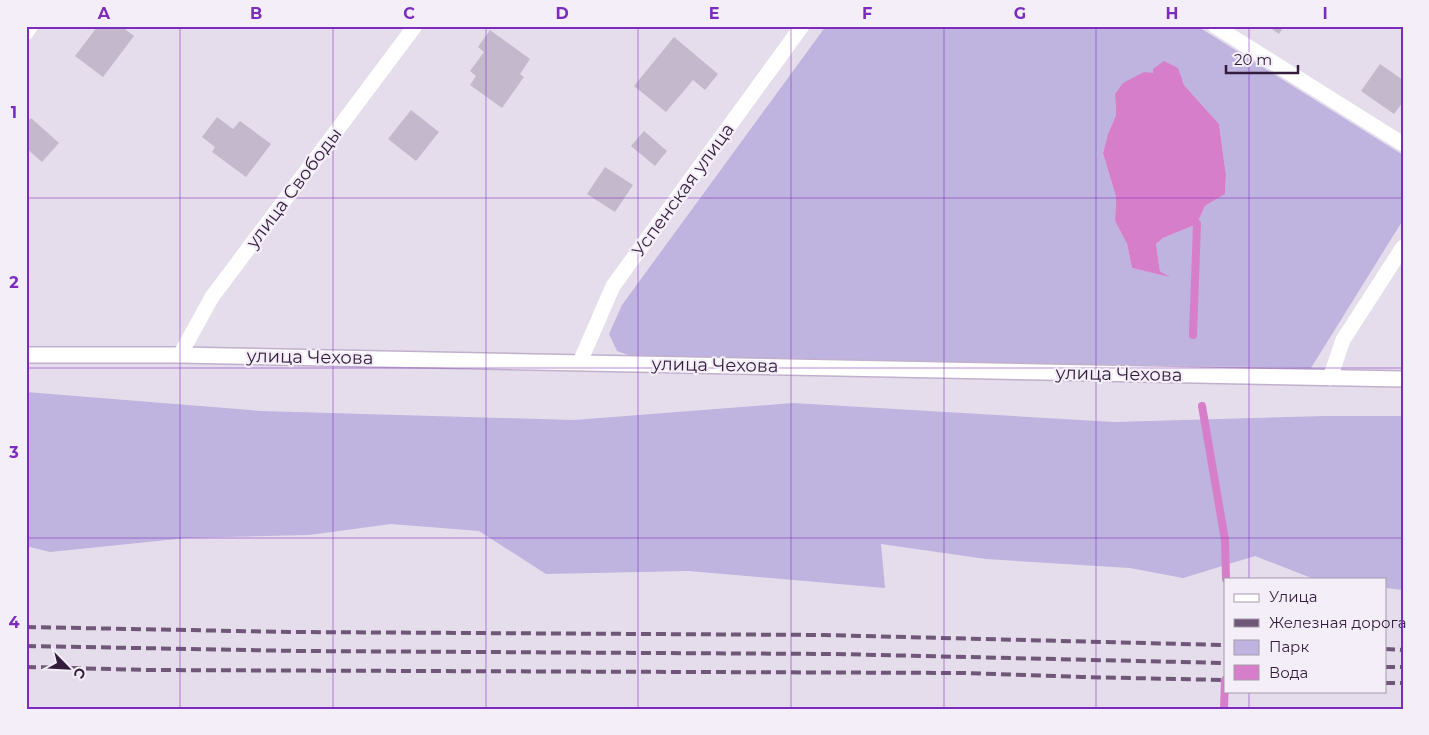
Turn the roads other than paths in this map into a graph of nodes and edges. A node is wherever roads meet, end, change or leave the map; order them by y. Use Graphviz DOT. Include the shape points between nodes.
graph roads {
  1 [pos="31,26"];
  2 [pos="414,26"];
  3 [pos="802,26"];
  4 [pos="1215,26"];
  5 [pos="26,33"];
  6 [pos="1403,144"];
  7 [pos="1403,247"];
  8 [pos="26,355"];
  9 [pos="180,355"];
  10 [pos="580,362"];
  11 [pos="1330,378"];
  12 [pos="1403,379"];
  1 -- 5 [label="street"];
  2 -- 9 [label="street, улица Свободы" via="212,297"];
  3 -- 10 [label="street, Успенская улица" via="613,286"];
  4 -- 6 [label="street"];
  7 -- 11 [label="street" via="1343,340"];
  8 -- 9 [label="street, улица Чехова"];
  9 -- 10 [label="street, улица Чехова"];
  10 -- 11 [label="street, улица Чехова"];
  11 -- 12 [label="street, улица Чехова"];
}
